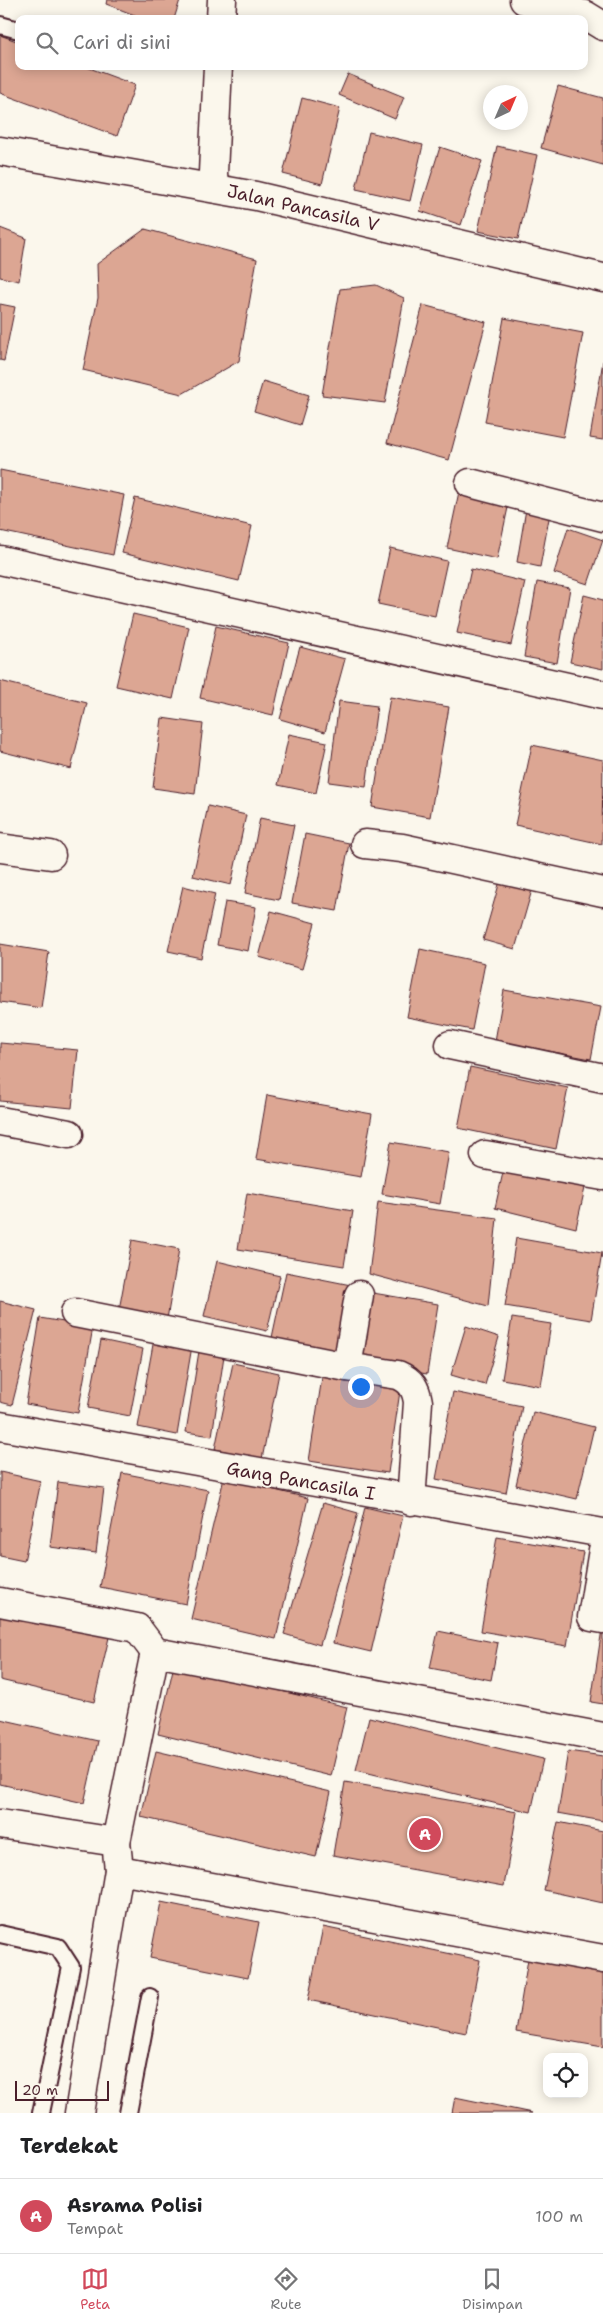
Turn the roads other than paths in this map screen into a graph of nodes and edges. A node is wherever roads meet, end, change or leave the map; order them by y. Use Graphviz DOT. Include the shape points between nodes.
graph roads {
  1 [pos="222,0"];
  2 [pos="524,0"];
  3 [pos="597,14"];
  4 [pos="221,15"];
  5 [pos="0,25"];
  6 [pos="15,29"];
  7 [pos="218,70"];
  8 [pos="0,151"];
  9 [pos="214,188"];
  10 [pos="603,278"];
  11 [pos="470,482"];
  12 [pos="603,517"];
  13 [pos="0,560"];
  14 [pos="603,696"];
  15 [pos="365,844"];
  16 [pos="0,848"];
  17 [pos="51,855"];
  18 [pos="603,892"];
  19 [pos="450,1045"];
  20 [pos="603,1078"];
  21 [pos="0,1121"];
  22 [pos="68,1134"];
  23 [pos="485,1155"];
  24 [pos="603,1176"];
  25 [pos="359,1295"];
  26 [pos="75,1313"];
  27 [pos="347,1367"];
  28 [pos="0,1426"];
  29 [pos="411,1500"];
  30 [pos="603,1533"];
  31 [pos="603,1550"];
  32 [pos="0,1602"];
  33 [pos="603,1619"];
  34 [pos="156,1652"];
  35 [pos="603,1736"];
  36 [pos="0,1824"];
  37 [pos="116,1842"];
  38 [pos="119,1870"];
  39 [pos="0,1934"];
  40 [pos="603,1959"];
  41 [pos="150,1997"];
  42 [pos="41,2113"];
  43 [pos="79,2113"];
  44 [pos="128,2113"];
  1 -- 4 [label="street"];
  2 -- 3 [label="street"];
  5 -- 6 [label="lane"];
  7 -- 9 [label="street"];
  8 -- 9 [label="street, Jalan Pancasila V"];
  9 -- 10 [label="street, Jalan Pancasila V"];
  11 -- 12 [label="street"];
  13 -- 14 [label="street"];
  15 -- 18 [label="street" via="411,850"];
  16 -- 17 [label="street"];
  19 -- 20 [label="street"];
  21 -- 22 [label="street"];
  23 -- 24 [label="street"];
  25 -- 27 [label="street"];
  26 -- 27 [label="street"];
  27 -- 29 [label="street" via="398,1375 416,1390 418,1402"];
  28 -- 29 [label="street, Gang Pancasila I"];
  29 -- 30 [label="street, Gang Pancasila I"];
  31 -- 33 [label="street" via="592,1617"];
  32 -- 34 [label="street" via="137,1628"];
  34 -- 35 [label="street"];
  34 -- 37 [label="street"];
  36 -- 37 [label="street"];
  37 -- 38 [label="street"];
  38 -- 40 [label="street"];
  38 -- 43 [label="street"];
  39 -- 42 [label="lane" via="58,1948 71,1967"];
  41 -- 44 [label="lane"];
}
